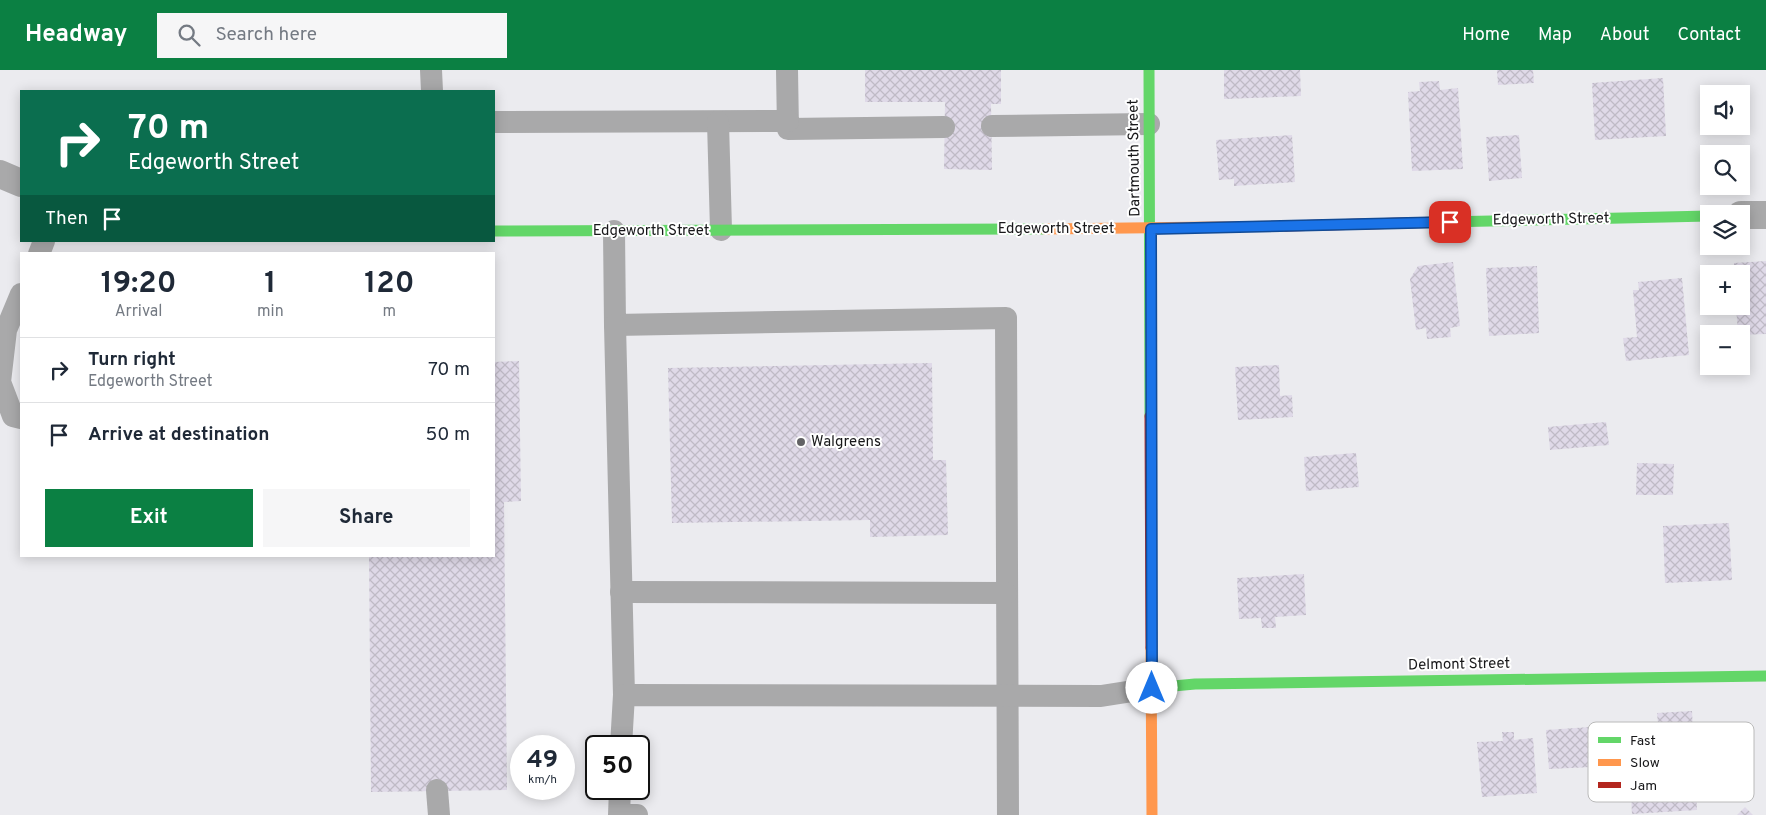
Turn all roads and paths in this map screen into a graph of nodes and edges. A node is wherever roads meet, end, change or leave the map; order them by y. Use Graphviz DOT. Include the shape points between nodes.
graph roads {
  1 [pos="432,70"];
  2 [pos="787,70"];
  3 [pos="1149,70"];
  4 [pos="432,90"];
  5 [pos="495,122"];
  6 [pos="718,122"];
  7 [pos="1149,124"];
  8 [pos="788,125"];
  9 [pos="992,126"];
  10 [pos="944,127"];
  11 [pos="0,174"];
  12 [pos="20,184"];
  13 [pos="1766,214"];
  14 [pos="1750,215"];
  15 [pos="1700,216"];
  16 [pos="1151,229"];
  17 [pos="721,230"];
  18 [pos="495,231"];
  19 [pos="614,231"];
  20 [pos="20,296"];
  21 [pos="625,325"];
  22 [pos="20,418"];
  23 [pos="621,592"];
  24 [pos="1006,593"];
  25 [pos="1766,676"];
  26 [pos="1152,688"];
  27 [pos="624,695"];
  28 [pos="1007,695"];
  29 [pos="622,735"];
  30 [pos="437,790"];
  31 [pos="620,800"];
  32 [pos="439,815"];
  33 [pos="637,815"];
  34 [pos="1008,815"];
  35 [pos="1152,815"];
  1 -- 4 [label="lane"];
  2 -- 8 [label="lane"];
  3 -- 7 [label="street, Dartmouth Street"];
  5 -- 6 [label="lane"];
  6 -- 8 [label="lane"];
  6 -- 17 [label="lane"];
  7 -- 9 [label="lane"];
  7 -- 16 [label="street, Dartmouth Street"];
  8 -- 10 [label="lane"];
  11 -- 12 [label="street"];
  13 -- 14 [label="street"];
  15 -- 16 [label="street, Edgeworth Street"];
  16 -- 17 [label="street, Edgeworth Street"];
  16 -- 26 [label="street, Dartmouth Street"];
  17 -- 19 [label="street, Edgeworth Street"];
  18 -- 19 [label="street, Edgeworth Street"];
  19 -- 21 [label="lane"];
  20 -- 22 [label="lane" via="6,330 0,382 13,416"];
  21 -- 23 [label="lane"];
  21 -- 24 [label="lane" via="1006,318"];
  23 -- 24 [label="lane"];
  23 -- 27 [label="lane"];
  24 -- 28 [label="lane"];
  25 -- 26 [label="street, Delmont Street" via="1195,684"];
  26 -- 28 [label="lane" via="1101,696"];
  26 -- 35 [label="street, Dartmouth Street"];
  27 -- 28 [label="lane"];
  27 -- 29 [label="lane"];
  28 -- 34 [label="lane"];
  30 -- 32 [label="lane"];
  31 -- 33 [label="lane" via="619,815"];
}
